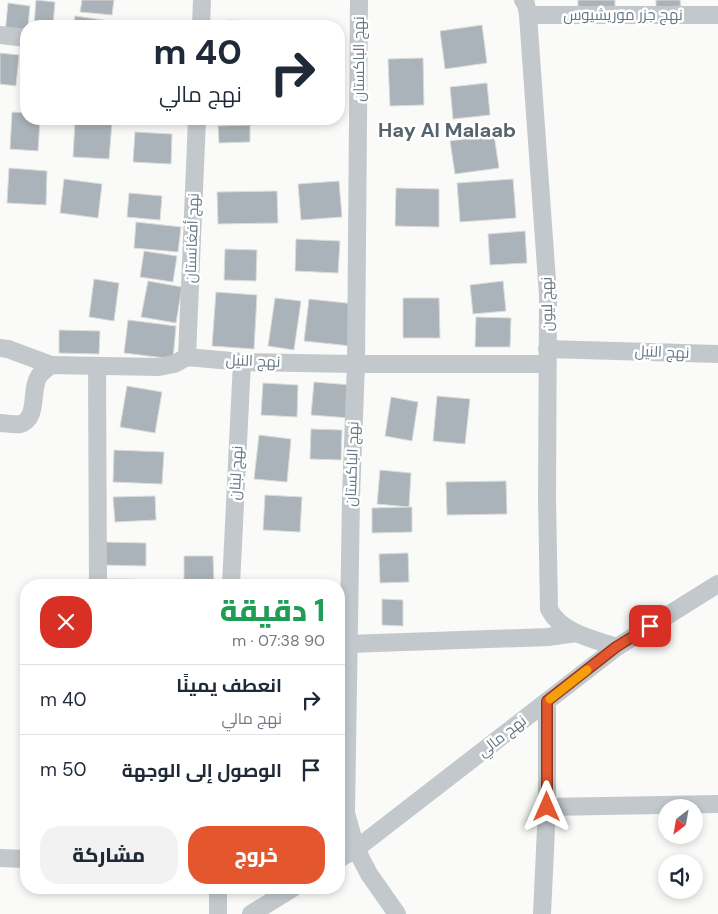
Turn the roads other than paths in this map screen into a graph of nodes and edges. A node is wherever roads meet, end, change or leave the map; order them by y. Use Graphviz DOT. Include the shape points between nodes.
graph roads {
  1 [pos="202,0"];
  2 [pos="359,0"];
  3 [pos="525,7"];
  4 [pos="556,8"];
  5 [pos="718,15"];
  6 [pos="201,20"];
  7 [pos="0,35"];
  8 [pos="20,37"];
  9 [pos="196,125"];
  10 [pos="0,348"];
  11 [pos="718,354"];
  12 [pos="187,357"];
  13 [pos="547,357"];
  14 [pos="242,362"];
  15 [pos="356,364"];
  16 [pos="51,365"];
  17 [pos="97,367"];
  18 [pos="0,423"];
  19 [pos="98,579"];
  20 [pos="231,579"];
  21 [pos="718,584"];
  22 [pos="576,633"];
  23 [pos="348,644"];
  24 [pos="616,647"];
  25 [pos="547,701"];
  26 [pos="718,804"];
  27 [pos="547,807"];
  28 [pos="356,849"];
  29 [pos="345,855"];
  30 [pos="0,858"];
  31 [pos="20,858"];
  32 [pos="218,894"];
  33 [pos="283,894"];
  34 [pos="218,914"];
  35 [pos="251,914"];
  36 [pos="397,914"];
  37 [pos="542,914"];
  1 -- 6 [label="street"];
  2 -- 15 [label="street, نهج الباكستان"];
  3 -- 4 [label="street, نهج جزر موريشيوس"];
  3 -- 13 [label="street, نهج ليون" via="548,295"];
  4 -- 5 [label="street, نهج جزر موريشيوس"];
  7 -- 8 [label="street"];
  9 -- 12 [label="street, نهج أفغانستان"];
  10 -- 16 [label="street, نهج النيل"];
  11 -- 13 [label="street, نهج النيل"];
  12 -- 14 [label="street, نهج النيل"];
  12 -- 17 [label="street, نهج النيل" via="159,367"];
  13 -- 15 [label="street, نهج النيل"];
  13 -- 22 [label="street, نهج ليون" via="549,609 559,624"];
  14 -- 15 [label="street, نهج النيل"];
  14 -- 20 [label="street, نهج لبنان"];
  15 -- 23 [label="street, نهج الباكستان"];
  16 -- 17 [label="street, نهج النيل"];
  16 -- 18 [label="street" via="39,376 32,414 26,421"];
  17 -- 19 [label="street"];
  21 -- 24 [label="street, نهج مالي"];
  22 -- 23 [label="street" via="548,637"];
  22 -- 24 [label="street"];
  23 -- 28 [label="street, نهج الباكستان" via="346,813"];
  24 -- 25 [label="street, نهج مالي"];
  25 -- 27 [label="street"];
  25 -- 28 [label="street, نهج مالي"];
  26 -- 27 [label="street"];
  27 -- 37 [label="street"];
  28 -- 29 [label="street, نهج مالي"];
  28 -- 36 [label="street, نهج الباكستان"];
  30 -- 31 [label="street"];
  32 -- 34 [label="street"];
  33 -- 35 [label="street"];
}
